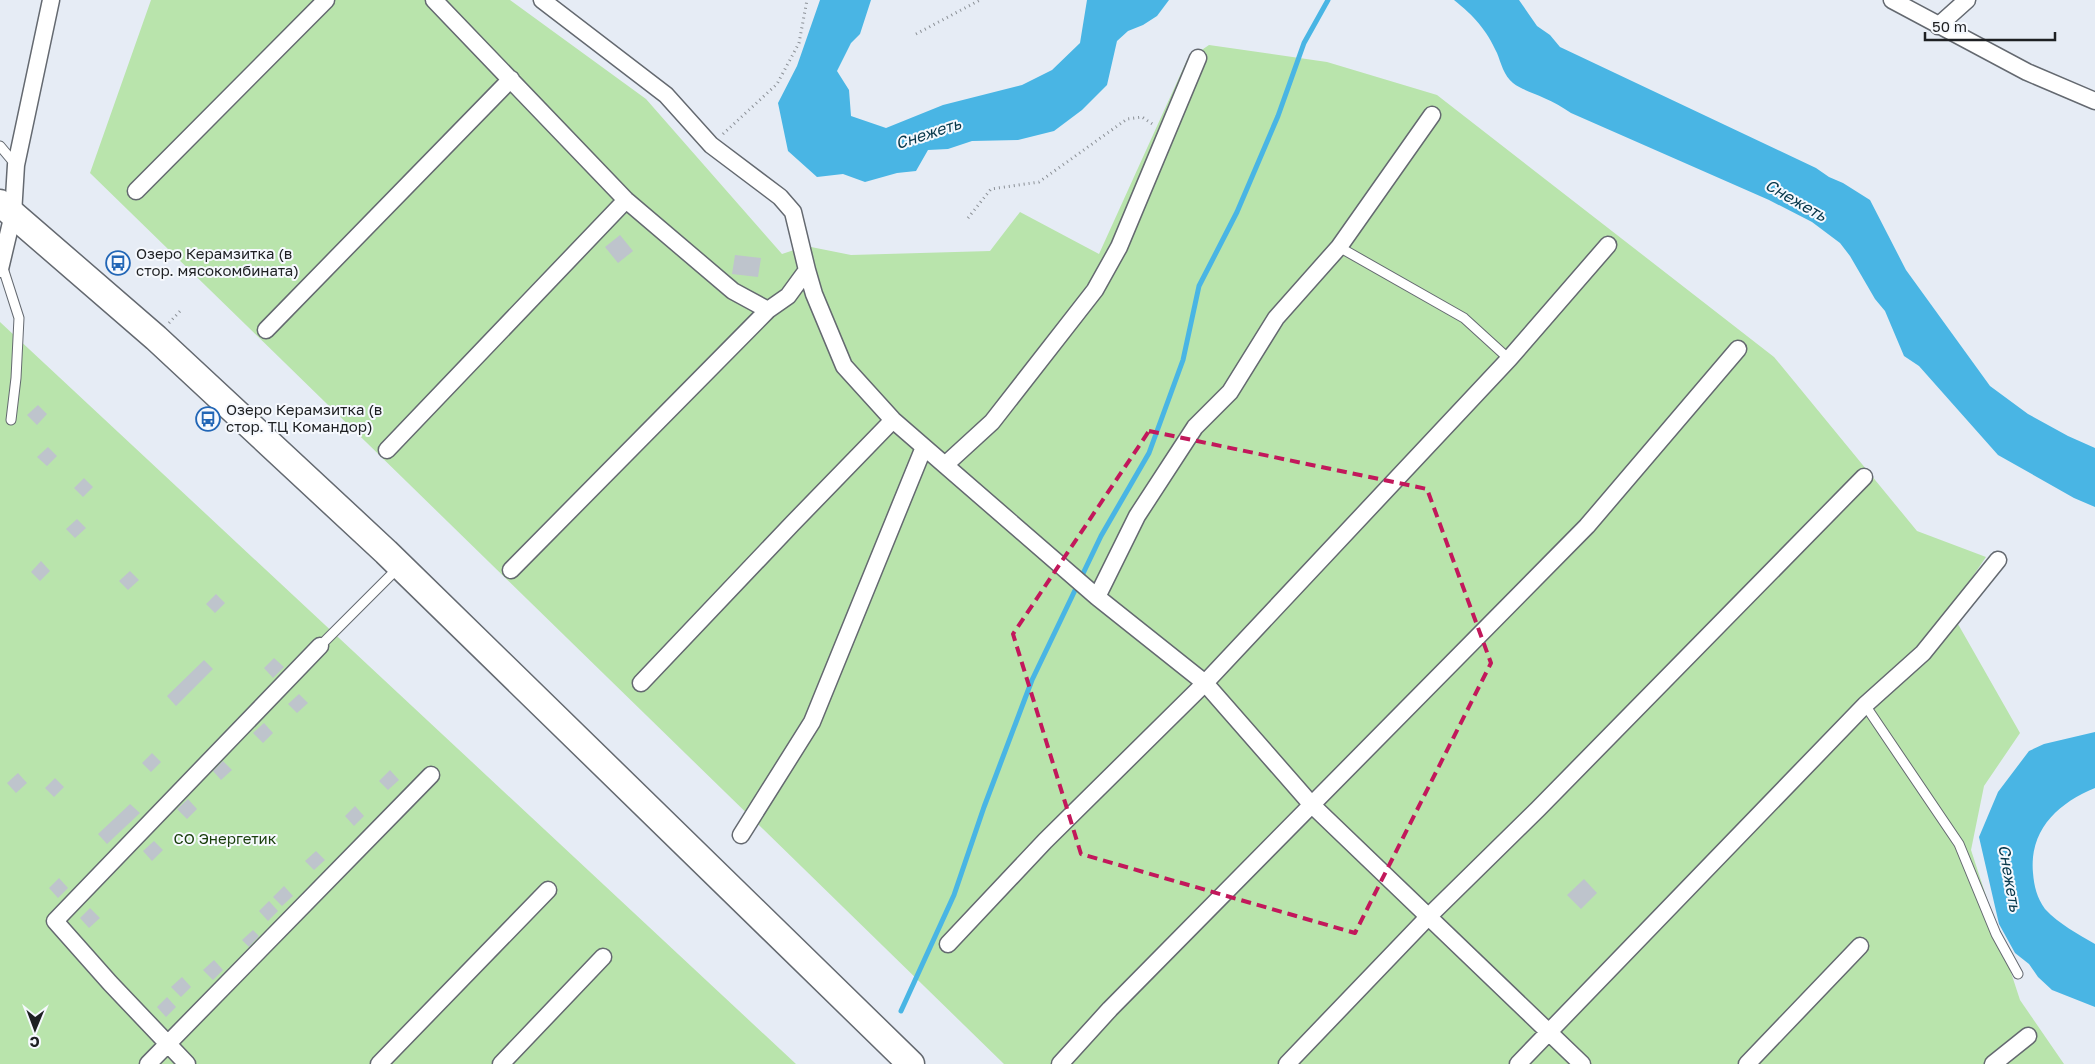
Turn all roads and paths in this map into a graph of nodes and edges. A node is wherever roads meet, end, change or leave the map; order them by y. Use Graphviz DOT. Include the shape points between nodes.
graph roads {
  1 [pos="51,0"];
  2 [pos="326,0"];
  3 [pos="434,0"];
  4 [pos="542,0"];
  5 [pos="807,0"];
  6 [pos="980,0"];
  7 [pos="1892,0"];
  8 [pos="1968,0"];
  9 [pos="1938,26"];
  10 [pos="916,34"];
  11 [pos="1198,58"];
  12 [pos="512,79"];
  13 [pos="2095,101"];
  14 [pos="1432,115"];
  15 [pos="1167,133"];
  16 [pos="711,145"];
  17 [pos="0,146"];
  18 [pos="16,165"];
  19 [pos="136,191"];
  20 [pos="626,200"];
  21 [pos="6,209"];
  22 [pos="968,218"];
  23 [pos="1608,245"];
  24 [pos="1339,247"];
  25 [pos="1,265"];
  26 [pos="807,270"];
  27 [pos="768,310"];
  28 [pos="266,330"];
  29 [pos="1738,349"];
  30 [pos="1509,359"];
  31 [pos="11,420"];
  32 [pos="893,420"];
  33 [pos="924,447"];
  34 [pos="387,450"];
  35 [pos="945,465"];
  36 [pos="1864,477"];
  37 [pos="1998,560"];
  38 [pos="400,566"];
  39 [pos="511,570"];
  40 [pos="1097,597"];
  41 [pos="320,646"];
  42 [pos="641,683"];
  43 [pos="1205,683"];
  44 [pos="1865,704"];
  45 [pos="431,776"];
  46 [pos="1312,804"];
  47 [pos="741,835"];
  48 [pos="548,890"];
  49 [pos="1429,916"];
  50 [pos="948,944"];
  51 [pos="1860,946"];
  52 [pos="603,957"];
  53 [pos="2018,974"];
  54 [pos="1549,1032"];
  55 [pos="2028,1036"];
  56 [pos="166,1045"];
  57 [pos="148,1064"];
  58 [pos="186,1064"];
  59 [pos="379,1064"];
  60 [pos="501,1064"];
  61 [pos="911,1064"];
  62 [pos="1060,1064"];
  63 [pos="1287,1064"];
  64 [pos="1518,1064"];
  65 [pos="1582,1064"];
  66 [pos="1747,1064"];
  67 [pos="1992,1064"];
  1 -- 18 [label="street"];
  2 -- 19 [label="street"];
  3 -- 12 [label="street"];
  4 -- 16 [label="street" via="666,95"];
  5 -- 16 [label="path" via="799,43 777,84"];
  6 -- 10 [label="path"];
  7 -- 9 [label="street"];
  8 -- 9 [label="street"];
  9 -- 13 [label="street" via="2027,72"];
  11 -- 15 [label="street"];
  12 -- 20 [label="street"];
  12 -- 28 [label="street"];
  14 -- 24 [label="street"];
  15 -- 22 [label="path" via="1142,117 1127,119 1039,182 990,190"];
  15 -- 35 [label="street" via="1119,247 1095,290 992,422"];
  16 -- 26 [label="street" via="780,197 793,212"];
  17 -- 18 [label="lane"];
  18 -- 21 [label="street"];
  20 -- 27 [label="street" via="734,291"];
  20 -- 34 [label="street"];
  21 -- 25 [label="street"];
  21 -- 38 [label="main road" via="156,338"];
  23 -- 30 [label="street"];
  24 -- 30 [label="lane" via="1464,318"];
  24 -- 40 [label="street" via="1276,318 1230,392 1195,427 1137,516"];
  25 -- 31 [label="lane" via="19,318"];
  26 -- 27 [label="street" via="788,296"];
  26 -- 32 [label="street" via="844,366"];
  27 -- 39 [label="street"];
  29 -- 46 [label="street" via="1587,526"];
  30 -- 43 [label="street"];
  32 -- 33 [label="street"];
  32 -- 42 [label="street"];
  33 -- 35 [label="street"];
  33 -- 47 [label="street" via="812,722"];
  35 -- 40 [label="street"];
  36 -- 49 [label="street"];
  37 -- 44 [label="street" via="1924,653"];
  38 -- 41 [label="lane"];
  38 -- 61 [label="main road"];
  40 -- 43 [label="street"];
  41 -- 56 [label="street" via="55,921"];
  43 -- 46 [label="street"];
  43 -- 50 [label="street" via="1045,841"];
  44 -- 53 [label="lane" via="1959,844 1996,934"];
  44 -- 54 [label="street"];
  45 -- 56 [label="street"];
  46 -- 49 [label="street"];
  46 -- 62 [label="street"];
  48 -- 59 [label="street"];
  49 -- 54 [label="street"];
  49 -- 63 [label="street"];
  51 -- 66 [label="street"];
  52 -- 60 [label="street"];
  54 -- 64 [label="street"];
  54 -- 65 [label="street"];
  55 -- 67 [label="street"];
  56 -- 57 [label="street"];
  56 -- 58 [label="street"];
}
